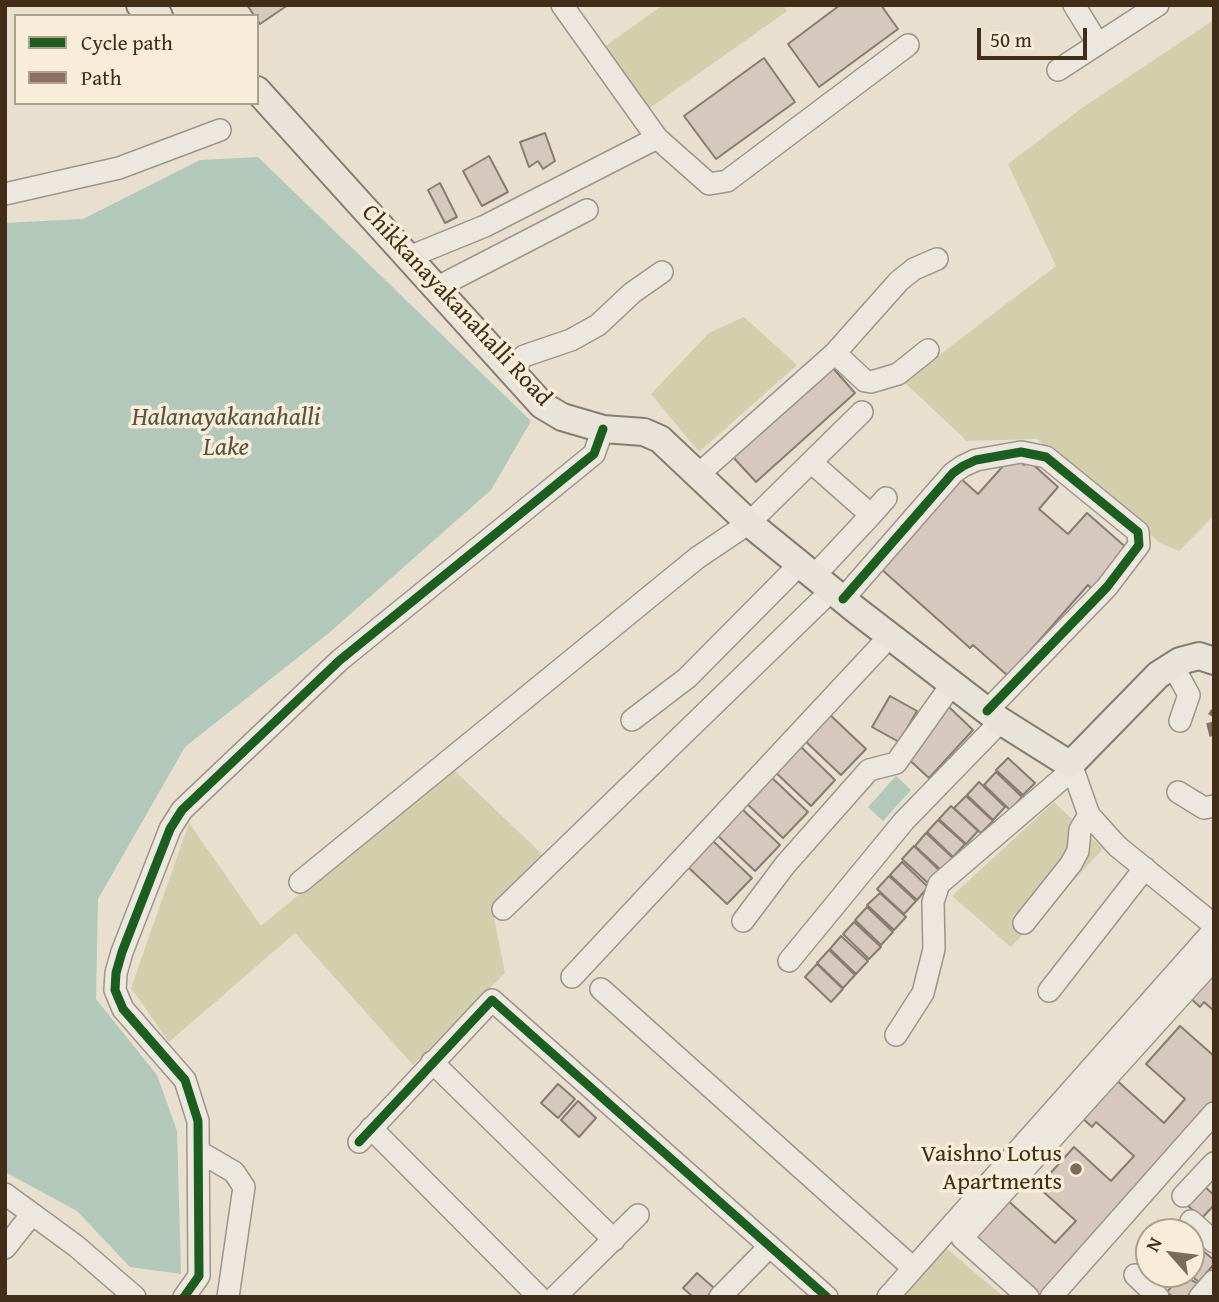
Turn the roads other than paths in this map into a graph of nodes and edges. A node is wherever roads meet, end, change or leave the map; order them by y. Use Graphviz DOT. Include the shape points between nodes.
graph roads {
  1 [pos="139,5"];
  2 [pos="562,5"];
  3 [pos="1074,5"];
  4 [pos="1158,5"];
  5 [pos="155,14"];
  6 [pos="1098,44"];
  7 [pos="908,45"];
  8 [pos="1058,70"];
  9 [pos="259,92"];
  10 [pos="220,130"];
  11 [pos="657,138"];
  12 [pos="5,194"];
  13 [pos="587,210"];
  14 [pos="409,257"];
  15 [pos="937,259"];
  16 [pos="662,272"];
  17 [pos="434,289"];
  18 [pos="929,350"];
  19 [pos="835,353"];
  20 [pos="510,370"];
  21 [pos="862,412"];
  22 [pos="603,429"];
  23 [pos="811,462"];
  24 [pos="701,473"];
  25 [pos="887,498"];
  26 [pos="871,514"];
  27 [pos="749,523"];
  28 [pos="822,582"];
  29 [pos="890,636"];
  30 [pos="1214,661"];
  31 [pos="1173,666"];
  32 [pos="952,684"];
  33 [pos="994,716"];
  34 [pos="632,720"];
  35 [pos="1180,721"];
  36 [pos="1071,767"];
  37 [pos="1178,792"];
  38 [pos="1214,806"];
  39 [pos="1089,815"];
  40 [pos="1145,868"];
  41 [pos="300,882"];
  42 [pos="503,909"];
  43 [pos="743,921"];
  44 [pos="1024,923"];
  45 [pos="1214,928"];
  46 [pos="1214,959"];
  47 [pos="789,961"];
  48 [pos="572,977"];
  49 [pos="601,989"];
  50 [pos="1049,991"];
  51 [pos="896,1035"];
  52 [pos="432,1062"];
  53 [pos="1214,1113"];
  54 [pos="198,1151"];
  55 [pos="1214,1163"];
  56 [pos="5,1194"];
  57 [pos="1183,1196"];
  58 [pos="32,1214"];
  59 [pos="638,1215"];
  60 [pos="614,1240"];
  61 [pos="769,1247"];
  62 [pos="5,1248"];
  63 [pos="913,1268"];
  64 [pos="1214,1281"];
  65 [pos="135,1297"];
  66 [pos="184,1297"];
  67 [pos="228,1297"];
  68 [pos="539,1297"];
  69 [pos="555,1297"];
  70 [pos="720,1297"];
  71 [pos="827,1297"];
  72 [pos="888,1297"];
  73 [pos="1028,1297"];
  74 [pos="1051,1297"];
  75 [pos="1200,1297"];
  1 -- 5 [label="main road"];
  2 -- 11 [label="street"];
  3 -- 6 [label="street"];
  4 -- 6 [label="street"];
  6 -- 8 [label="street"];
  7 -- 11 [label="street" via="727,181 709,184"];
  9 -- 14 [label="main road, Chikkanayakanahalli Road"];
  10 -- 12 [label="street" via="119,168"];
  11 -- 14 [label="street" via="485,226"];
  13 -- 17 [label="street"];
  14 -- 17 [label="main road, Chikkanayakanahalli Road"];
  15 -- 19 [label="street" via="914,268 899,281"];
  16 -- 20 [label="street" via="598,325 524,356"];
  17 -- 20 [label="main road, Chikkanayakanahalli Road"];
  18 -- 19 [label="street" via="898,374 871,382"];
  19 -- 24 [label="street"];
  20 -- 22 [label="main road, Chikkanayakanahalli Road" via="542,405 562,417"];
  21 -- 23 [label="street"];
  22 -- 24 [label="main road, Chikkanayakanahalli Road" via="644,432 660,439"];
  22 -- 54 [label="street" via="594,454 340,660 177,816 122,952 116,998 185,1080 198,1121"];
  23 -- 26 [label="street"];
  23 -- 27 [label="street"];
  24 -- 27 [label="main road, Chikkanayakanahalli Road"];
  25 -- 26 [label="street"];
  26 -- 28 [label="street"];
  27 -- 28 [label="main road, Chikkanayakanahalli Road"];
  27 -- 41 [label="street" via="697,558"];
  28 -- 29 [label="main road, Chikkanayakanahalli Road"];
  28 -- 33 [label="street" via="963,466 1021,452 1046,457 1138,532 1139,545 1108,587"];
  28 -- 34 [label="street"];
  28 -- 42 [label="street"];
  29 -- 32 [label="main road, Chikkanayakanahalli Road"];
  29 -- 48 [label="street"];
  30 -- 31 [label="main road" via="1199,656"];
  31 -- 35 [label="street" via="1189,695"];
  31 -- 36 [label="main road" via="1158,675"];
  32 -- 33 [label="main road, Chikkanayakanahalli Road"];
  32 -- 43 [label="street" via="896,763 869,770 785,865"];
  33 -- 36 [label="main road, Chikkanayakanahalli Road"];
  33 -- 47 [label="street"];
  36 -- 39 [label="street"];
  36 -- 51 [label="street" via="939,884 933,902 934,949 923,993"];
  37 -- 38 [label="street" via="1204,808"];
  39 -- 40 [label="street"];
  39 -- 44 [label="street" via="1071,864"];
  40 -- 45 [label="street"];
  40 -- 50 [label="street"];
  45 -- 63 [label="street"];
  46 -- 73 [label="street" via="962,1238"];
  49 -- 63 [label="street"];
  52 -- 60 [label="street"];
  52 -- 61 [label="street" via="492,1000"];
  52 -- 68 [label="street" via="365,1135"];
  53 -- 74 [label="street"];
  54 -- 66 [label="street" via="199,1276"];
  54 -- 67 [label="street" via="234,1172 244,1187"];
  55 -- 57 [label="street"];
  56 -- 58 [label="street"];
  58 -- 62 [label="street"];
  58 -- 65 [label="street"];
  59 -- 60 [label="street"];
  60 -- 69 [label="street"];
  61 -- 70 [label="street"];
  61 -- 71 [label="street"];
  63 -- 72 [label="street"];
  64 -- 75 [label="street"];
}
